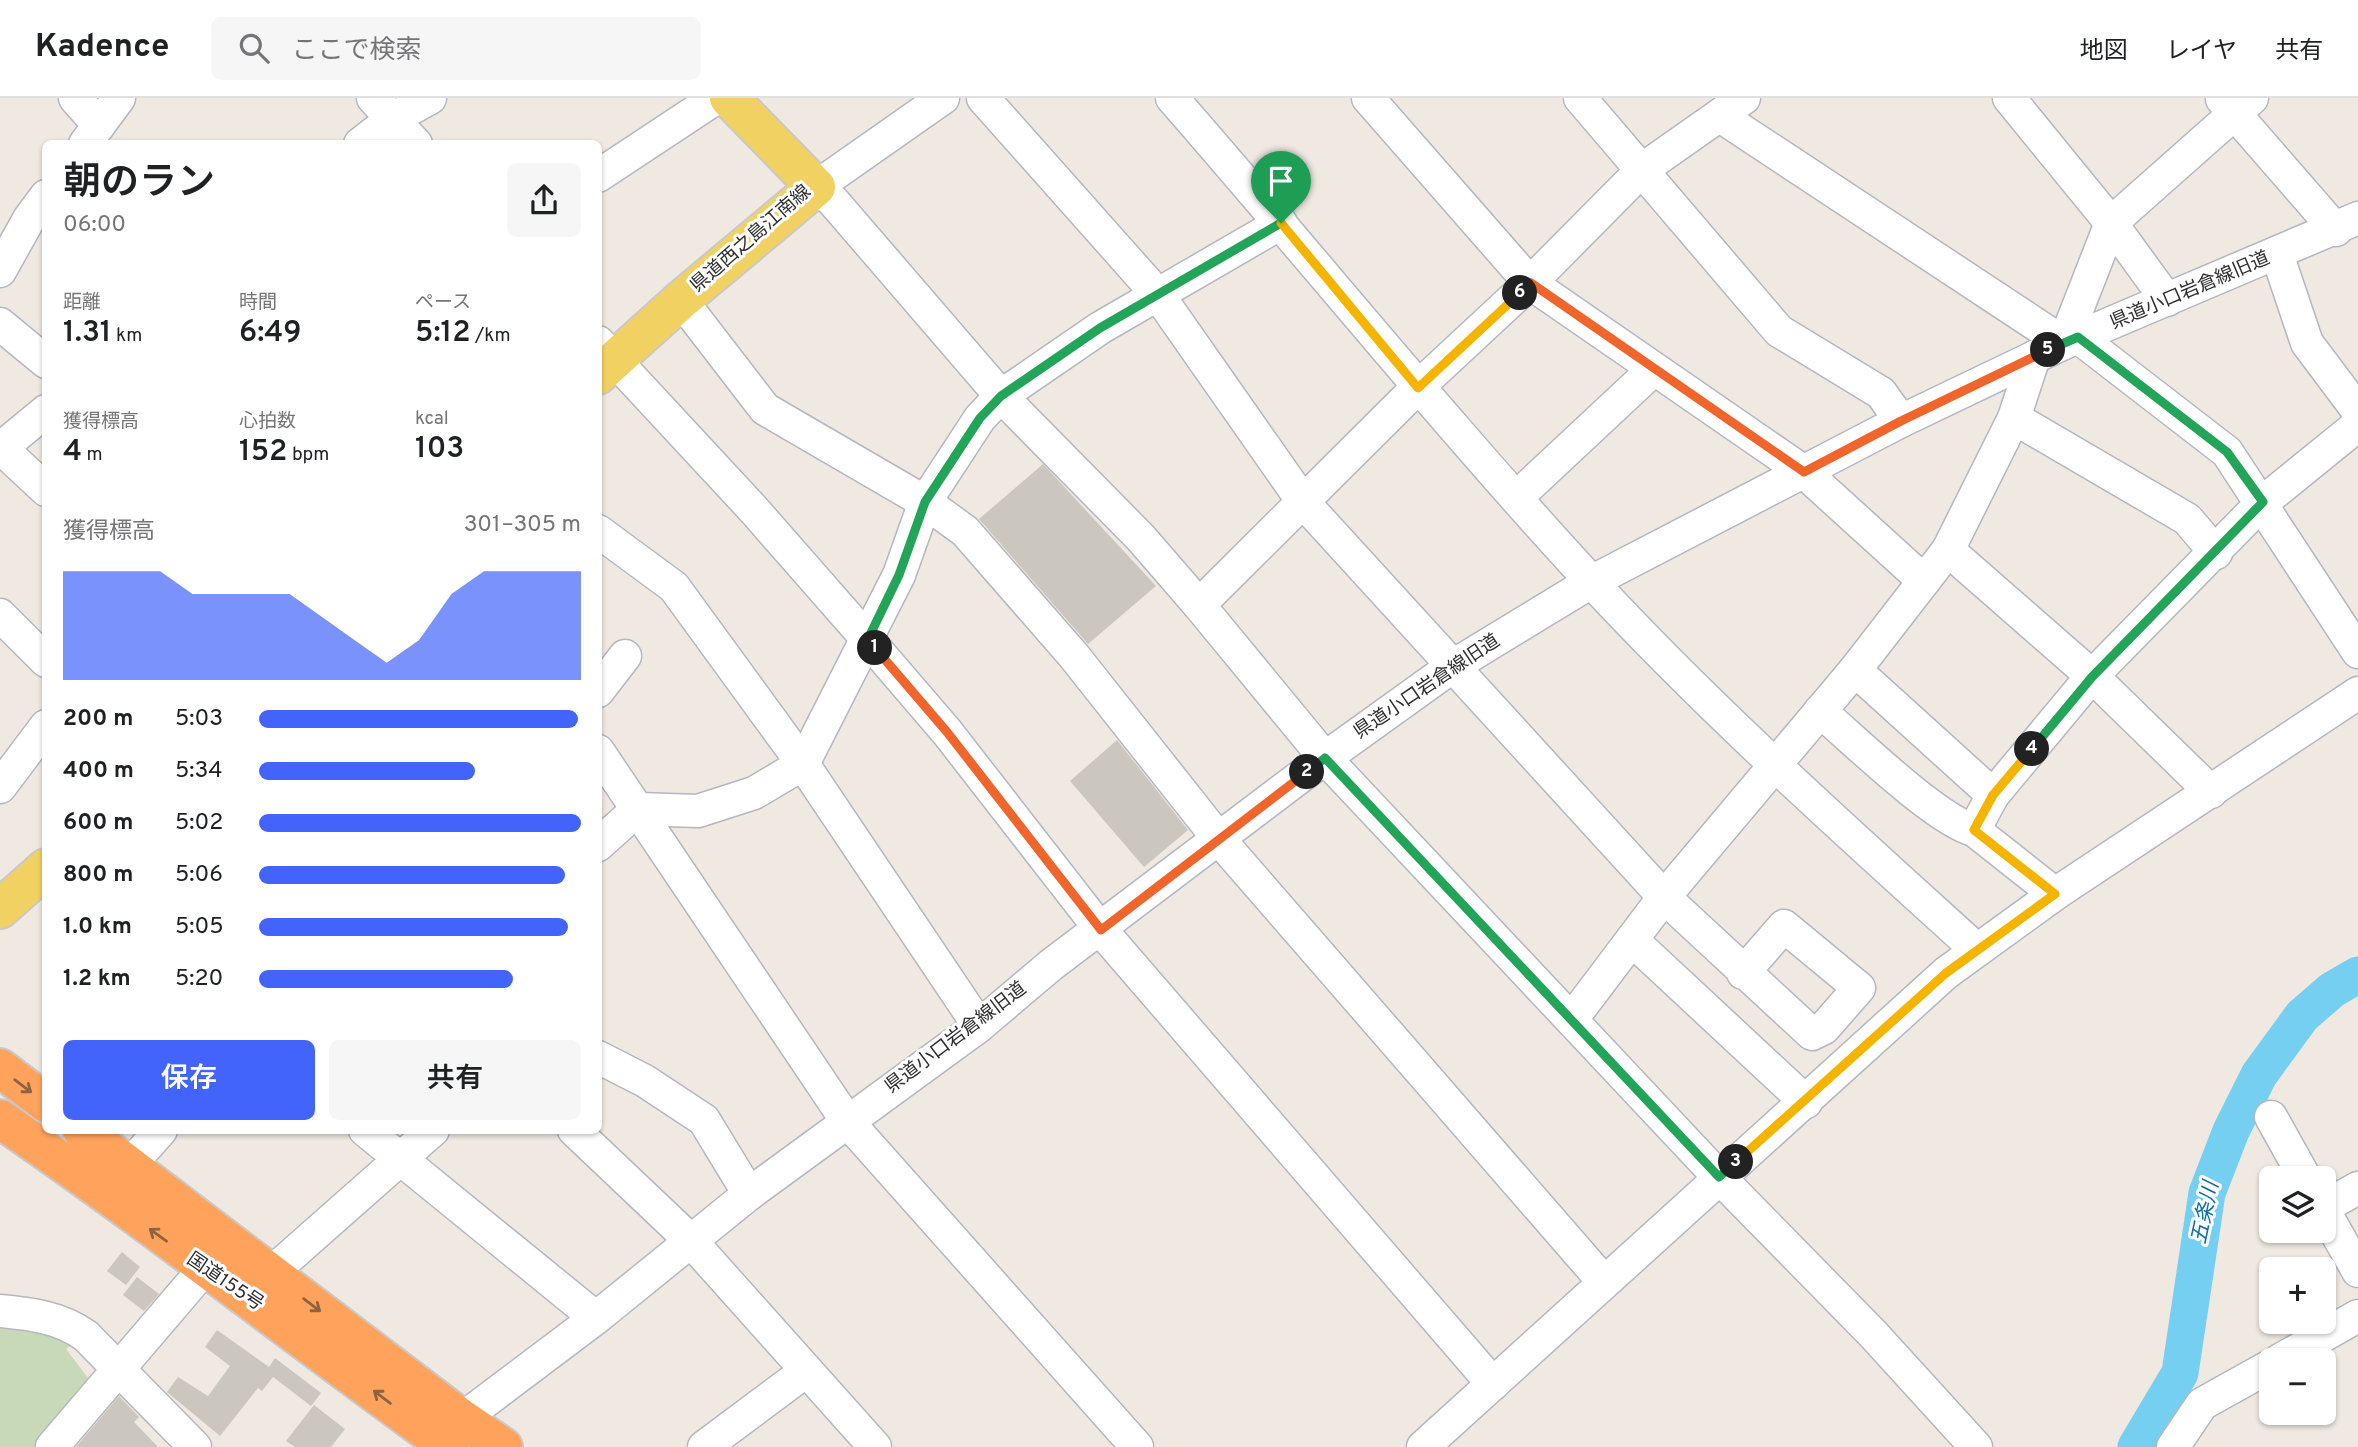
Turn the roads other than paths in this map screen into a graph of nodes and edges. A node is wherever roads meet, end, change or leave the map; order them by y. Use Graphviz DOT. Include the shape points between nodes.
graph roads {
  1 [pos="75,98"];
  2 [pos="119,98"];
  3 [pos="430,98"];
  4 [pos="716,98"];
  5 [pos="729,98"];
  6 [pos="983,98"];
  7 [pos="1172,98"];
  8 [pos="1368,98"];
  9 [pos="1580,98"];
  10 [pos="2009,98"];
  11 [pos="937,100"];
  12 [pos="2236,103"];
  13 [pos="1732,107"];
  14 [pos="383,108"];
  15 [pos="92,134"];
  16 [pos="363,140"];
  17 [pos="412,140"];
  18 [pos="1643,169"];
  19 [pos="602,173"];
  20 [pos="816,187"];
  21 [pos="42,201"];
  22 [pos="1281,223"];
  23 [pos="2111,223"];
  24 [pos="2349,229"];
  25 [pos="2277,254"];
  26 [pos="0,271"];
  27 [pos="1531,283"];
  28 [pos="1159,296"];
  29 [pos="681,300"];
  30 [pos="2167,300"];
  31 [pos="0,324"];
  32 [pos="2071,340"];
  33 [pos="2034,357"];
  34 [pos="42,359"];
  35 [pos="604,359"];
  36 [pos="1654,369"];
  37 [pos="1418,388"];
  38 [pos="1001,396"];
  39 [pos="2358,411"];
  40 [pos="42,414"];
  41 [pos="2014,418"];
  42 [pos="1901,421"];
  43 [pos="2358,425"];
  44 [pos="1,449"];
  45 [pos="1804,472"];
  46 [pos="42,486"];
  47 [pos="1516,498"];
  48 [pos="925,502"];
  49 [pos="2263,502"];
  50 [pos="1304,503"];
  51 [pos="602,534"];
  52 [pos="1948,550"];
  53 [pos="2216,553"];
  54 [pos="1924,581"];
  55 [pos="1591,582"];
  56 [pos="1199,604"];
  57 [pos="0,615"];
  58 [pos="868,639"];
  59 [pos="2358,652"];
  60 [pos="625,656"];
  61 [pos="42,657"];
  62 [pos="1453,666"];
  63 [pos="1854,670"];
  64 [pos="2092,677"];
  65 [pos="602,686"];
  66 [pos="2358,693"];
  67 [pos="1820,711"];
  68 [pos="42,731"];
  69 [pos="602,757"];
  70 [pos="1325,758"];
  71 [pos="803,764"];
  72 [pos="1773,765"];
  73 [pos="0,787"];
  74 [pos="2211,792"];
  75 [pos="1993,795"];
  76 [pos="638,809"];
  77 [pos="1974,830"];
  78 [pos="1218,838"];
  79 [pos="602,841"];
  80 [pos="42,874"];
  81 [pos="2055,894"];
  82 [pos="1664,897"];
  83 [pos="0,909"];
  84 [pos="1101,930"];
  85 [pos="1632,940"];
  86 [pos="1977,950"];
  87 [pos="1743,973"];
  88 [pos="1572,1019"];
  89 [pos="979,1026"];
  90 [pos="602,1059"];
  91 [pos="0,1068"];
  92 [pos="42,1100"];
  93 [pos="1806,1102"];
  94 [pos="2271,1117"];
  95 [pos="847,1121"];
  96 [pos="2,1125"];
  97 [pos="87,1134"];
  98 [pos="158,1134"];
  99 [pos="370,1134"];
  100 [pos="429,1134"];
  101 [pos="579,1134"];
  102 [pos="400,1160"];
  103 [pos="129,1166"];
  104 [pos="2298,1166"];
  105 [pos="1719,1177"];
  106 [pos="2358,1188"];
  107 [pos="749,1194"];
  108 [pos="2336,1202"];
  109 [pos="2336,1231"];
  110 [pos="690,1240"];
  111 [pos="204,1269"];
  112 [pos="2358,1271"];
  113 [pos="270,1274"];
  114 [pos="1604,1282"];
  115 [pos="0,1311"];
  116 [pos="2358,1315"];
  117 [pos="596,1318"];
  118 [pos="2301,1348"];
  119 [pos="119,1370"];
  120 [pos="806,1371"];
  121 [pos="2259,1371"];
  122 [pos="1493,1384"];
  123 [pos="443,1438"];
  124 [pos="52,1447"];
  125 [pos="195,1447"];
  126 [pos="503,1447"];
  127 [pos="704,1447"];
  128 [pos="875,1447"];
  129 [pos="1137,1447"];
  130 [pos="1423,1447"];
  131 [pos="1976,1447"];
  132 [pos="2174,1447"];
  1 -- 15 [label="street"];
  2 -- 15 [label="street"];
  3 -- 14 [label="street"];
  4 -- 19 [label="street"];
  5 -- 20 [label="main road, 県道西之島江南線"];
  6 -- 28 [label="street"];
  7 -- 22 [label="street"];
  8 -- 27 [label="street"];
  9 -- 18 [label="street"];
  10 -- 23 [label="street"];
  11 -- 20 [label="street"];
  12 -- 23 [label="street"];
  12 -- 24 [label="street"];
  13 -- 18 [label="street"];
  13 -- 32 [label="street"];
  14 -- 16 [label="street"];
  14 -- 17 [label="street"];
  18 -- 27 [label="street"];
  18 -- 42 [label="street" via="1779,331 1881,393"];
  20 -- 29 [label="main road, 県道西之島江南線"];
  20 -- 38 [label="street"];
  21 -- 26 [label="street"];
  22 -- 28 [label="street"];
  22 -- 37 [label="street"];
  23 -- 30 [label="street"];
  23 -- 32 [label="street"];
  24 -- 25 [label="street, 県道小口岩倉線旧道"];
  25 -- 30 [label="street, 県道小口岩倉線旧道"];
  25 -- 39 [label="street" via="2307,343"];
  27 -- 36 [label="street"];
  27 -- 37 [label="street"];
  28 -- 38 [label="street" via="1100,328"];
  28 -- 50 [label="street"];
  29 -- 35 [label="main road, 県道西之島江南線"];
  29 -- 48 [label="street" via="765,409"];
  30 -- 32 [label="street, 県道小口岩倉線旧道"];
  31 -- 34 [label="street"];
  32 -- 33 [label="street, 県道小口岩倉線旧道"];
  32 -- 49 [label="street" via="2227,452"];
  33 -- 41 [label="street"];
  33 -- 42 [label="street, 県道小口岩倉線旧道"];
  35 -- 58 [label="street" via="754,510"];
  36 -- 45 [label="street"];
  36 -- 47 [label="street"];
  37 -- 47 [label="street"];
  37 -- 50 [label="street"];
  38 -- 48 [label="street" via="980,418"];
  38 -- 56 [label="street"];
  40 -- 44 [label="street"];
  41 -- 52 [label="street"];
  41 -- 53 [label="street" via="2187,519"];
  42 -- 45 [label="street, 県道小口岩倉線旧道"];
  43 -- 49 [label="street"];
  44 -- 46 [label="street"];
  45 -- 54 [label="street"];
  45 -- 55 [label="street, 県道小口岩倉線旧道"];
  47 -- 55 [label="street"];
  48 -- 58 [label="street" via="899,575"];
  48 -- 78 [label="street" via="965,531 1065,646"];
  49 -- 53 [label="street"];
  49 -- 59 [label="street"];
  50 -- 56 [label="street"];
  50 -- 62 [label="street"];
  51 -- 71 [label="street" via="674,587"];
  52 -- 54 [label="street"];
  52 -- 64 [label="street"];
  53 -- 64 [label="street"];
  54 -- 63 [label="street"];
  55 -- 62 [label="street, 県道小口岩倉線旧道"];
  55 -- 72 [label="street"];
  56 -- 70 [label="street"];
  57 -- 61 [label="street"];
  58 -- 71 [label="street"];
  58 -- 84 [label="street" via="947,732"];
  60 -- 65 [label="street"];
  62 -- 70 [label="street, 県道小口岩倉線旧道"];
  62 -- 82 [label="street"];
  63 -- 67 [label="street"];
  63 -- 75 [label="street"];
  64 -- 74 [label="street"];
  64 -- 75 [label="street"];
  66 -- 74 [label="street"];
  67 -- 72 [label="street"];
  67 -- 77 [label="street" via="1912,789 1963,827"];
  68 -- 73 [label="street"];
  69 -- 76 [label="street"];
  70 -- 78 [label="street, 県道小口岩倉線旧道"];
  70 -- 88 [label="street"];
  71 -- 76 [label="street" via="754,793 698,811"];
  71 -- 89 [label="street"];
  72 -- 82 [label="street"];
  72 -- 86 [label="street"];
  74 -- 81 [label="street"];
  75 -- 77 [label="street"];
  76 -- 79 [label="street"];
  76 -- 95 [label="street"];
  77 -- 81 [label="street"];
  78 -- 84 [label="street, 県道小口岩倉線旧道"];
  78 -- 114 [label="street"];
  80 -- 83 [label="main road"];
  81 -- 86 [label="street"];
  82 -- 85 [label="street"];
  82 -- 87 [label="street"];
  84 -- 89 [label="street, 県道小口岩倉線旧道"];
  84 -- 122 [label="street"];
  85 -- 88 [label="street"];
  85 -- 93 [label="street"];
  86 -- 93 [label="street"];
  88 -- 105 [label="street"];
  89 -- 95 [label="street, 県道小口岩倉線旧道"];
  90 -- 107 [label="street" via="704,1120"];
  91 -- 92 [label="highway, one-way"];
  93 -- 105 [label="street"];
  94 -- 104 [label="street"];
  95 -- 107 [label="street, 県道小口岩倉線旧道"];
  95 -- 129 [label="street"];
  111 -- 96 [label="highway, 国道155号, one-way"];
  97 -- 103 [label="highway, 国道155号"];
  98 -- 103 [label="street"];
  99 -- 102 [label="street"];
  100 -- 102 [label="street"];
  101 -- 110 [label="street"];
  102 -- 113 [label="street"];
  102 -- 117 [label="street"];
  103 -- 113 [label="highway, 国道155号"];
  105 -- 114 [label="street"];
  105 -- 131 [label="street"];
  106 -- 108 [label="street"];
  107 -- 110 [label="street, 県道小口岩倉線旧道"];
  109 -- 112 [label="street"];
  110 -- 117 [label="street, 県道小口岩倉線旧道"];
  110 -- 120 [label="street"];
  111 -- 119 [label="street"];
  123 -- 111 [label="highway, 国道155号, one-way"];
  113 -- 123 [label="highway, 国道155号, one-way"];
  114 -- 122 [label="street"];
  115 -- 119 [label="street" via="34,1314 72,1326"];
  116 -- 118 [label="street"];
  117 -- 123 [label="street, 県道小口岩倉線旧道"];
  119 -- 124 [label="street"];
  119 -- 125 [label="street"];
  120 -- 127 [label="street"];
  120 -- 128 [label="street"];
  121 -- 132 [label="street" via="2202,1404"];
  122 -- 130 [label="street"];
  123 -- 126 [label="highway, 国道155号"];
}
